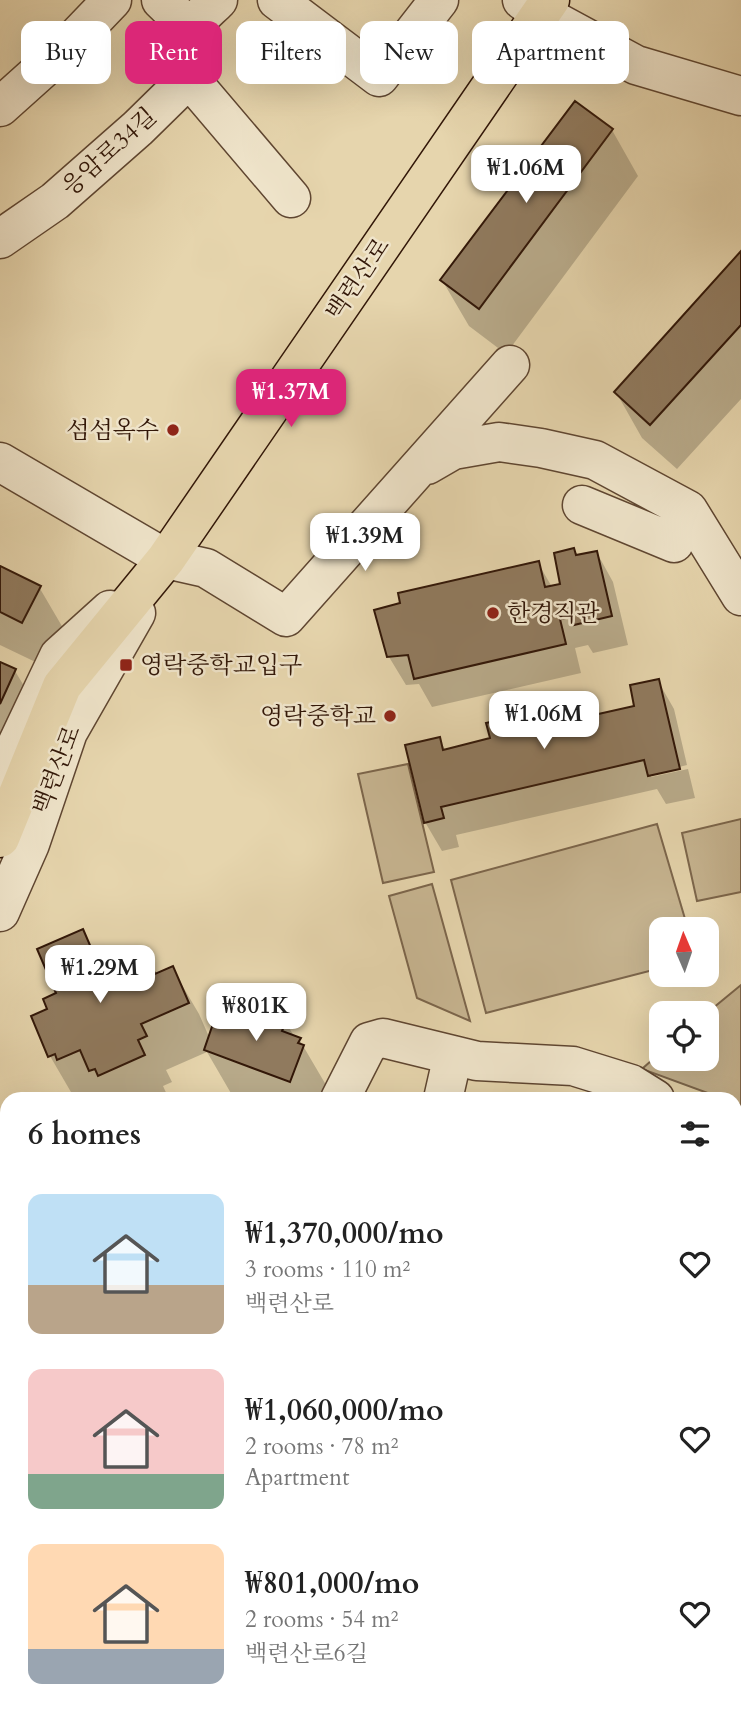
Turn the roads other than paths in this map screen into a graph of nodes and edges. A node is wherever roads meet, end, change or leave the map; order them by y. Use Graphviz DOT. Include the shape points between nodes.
graph roads {
  1 [pos="161,0"];
  2 [pos="218,0"];
  3 [pos="277,0"];
  4 [pos="439,0"];
  5 [pos="105,3"];
  6 [pos="537,4"];
  7 [pos="183,21"];
  8 [pos="198,21"];
  9 [pos="183,84"];
  10 [pos="194,84"];
  11 [pos="741,96"];
  12 [pos="0,107"];
  13 [pos="290,198"];
  14 [pos="0,239"];
  15 [pos="510,365"];
  16 [pos="0,462"];
  17 [pos="413,474"];
  18 [pos="582,505"];
  19 [pos="688,510"];
  20 [pos="166,559"];
  21 [pos="741,596"];
  22 [pos="0,780"];
  23 [pos="0,838"];
  24 [pos="0,912"];
  25 [pos="453,1055"];
  26 [pos="592,1086"];
  27 [pos="344,1092"];
  28 [pos="445,1092"];
  29 [pos="644,1092"];
  1 -- 7 [label="street"];
  2 -- 8 [label="street"];
  3 -- 4 [label="street" via="379,77"];
  5 -- 12 [label="street" via="68,46"];
  6 -- 11 [label="street" via="636,65"];
  6 -- 20 [label="main road, 백련산로"];
  9 -- 14 [label="street, 응암로34길" via="55,201"];
  10 -- 13 [label="street"];
  15 -- 17 [label="street"];
  16 -- 20 [label="street"];
  17 -- 19 [label="street" via="453,450 499,442 595,460"];
  17 -- 20 [label="street" via="286,617 206,568"];
  18 -- 19 [label="street" via="674,543"];
  19 -- 21 [label="street"];
  20 -- 22 [label="street, 백련산로" via="59,656"];
  20 -- 23 [label="main road, 백련산로" via="62,686"];
  20 -- 24 [label="street, 백련산로" via="68,732 30,844"];
  25 -- 26 [label="street" via="477,1061 573,1066"];
  25 -- 27 [label="street" via="383,1038 369,1042"];
  25 -- 28 [label="street"];
  26 -- 29 [label="street" via="631,1084"];
}
